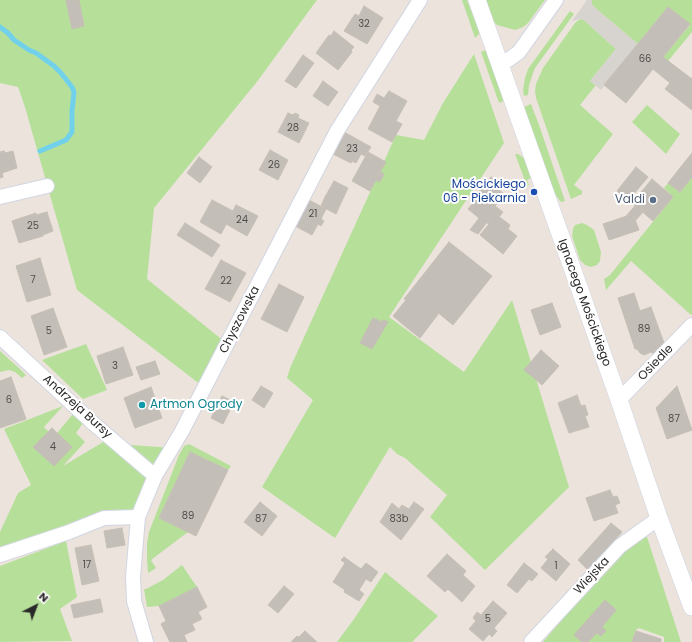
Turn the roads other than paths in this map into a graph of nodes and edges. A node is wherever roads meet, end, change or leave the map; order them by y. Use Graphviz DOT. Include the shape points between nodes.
graph roads {
  1 [pos="420,0"];
  2 [pos="477,0"];
  3 [pos="556,0"];
  4 [pos="499,64"];
  5 [pos="46,186"];
  6 [pos="0,198"];
  7 [pos="692,325"];
  8 [pos="0,337"];
  9 [pos="619,400"];
  10 [pos="155,476"];
  11 [pos="138,518"];
  12 [pos="659,518"];
  13 [pos="0,555"];
  14 [pos="692,607"];
  15 [pos="146,642"];
  16 [pos="531,642"];
  1 -- 10 [label="street, Chyszowska" via="337,131 182,431"];
  2 -- 4 [label="street, Ignacego Mościckiego"];
  3 -- 4 [label="street" via="519,52"];
  4 -- 9 [label="street, Ignacego Mościckiego"];
  5 -- 6 [label="street"];
  7 -- 9 [label="street, Osiedle"];
  8 -- 10 [label="street, Andrzeja Bursy" via="94,424"];
  9 -- 12 [label="street, Ignacego Mościckiego"];
  10 -- 11 [label="street, Chyszowska"];
  11 -- 13 [label="street" via="104,518"];
  11 -- 15 [label="street, Chyszowska" via="133,577 134,601"];
  12 -- 14 [label="street, Ignacego Mościckiego"];
  12 -- 16 [label="street, Wiejska" via="620,546"];
}
